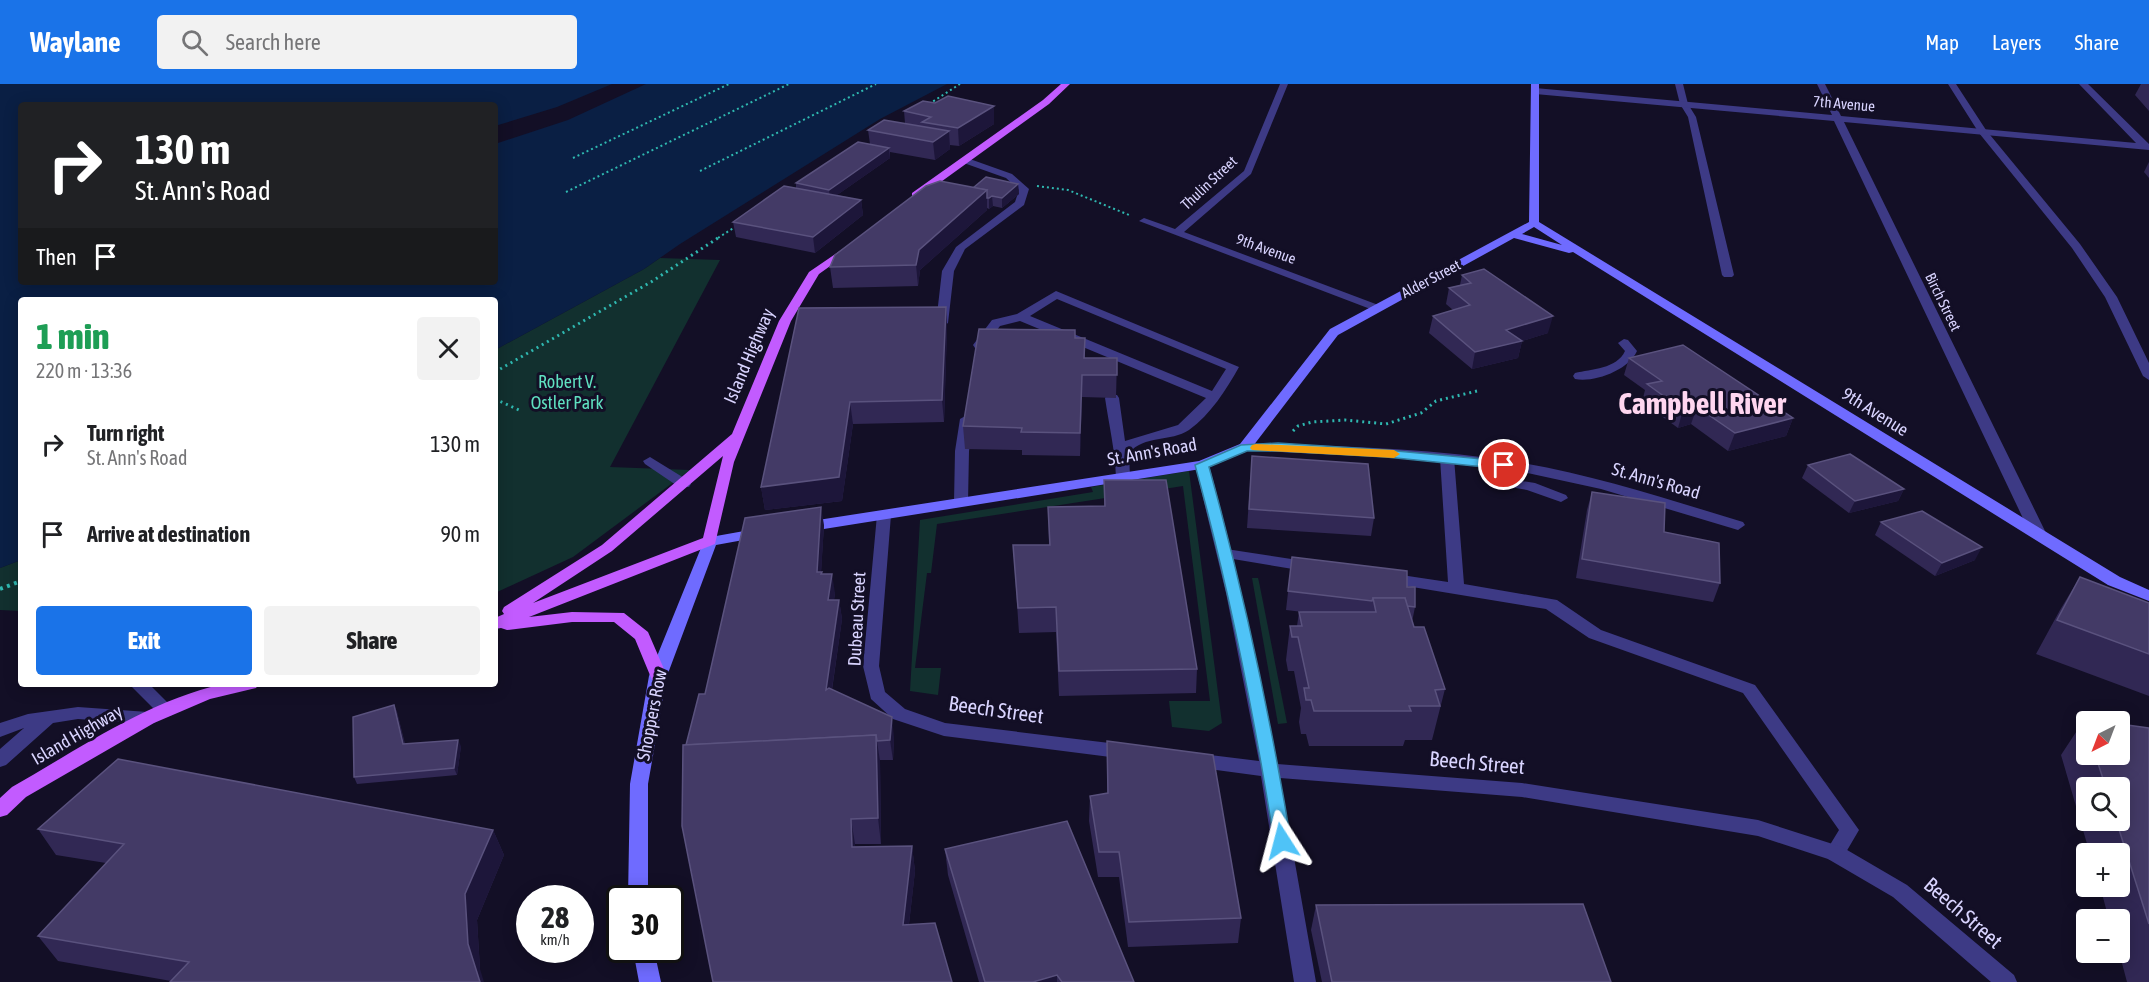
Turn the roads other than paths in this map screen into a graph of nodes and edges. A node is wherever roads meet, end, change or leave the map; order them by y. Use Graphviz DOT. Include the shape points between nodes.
graph roads {
  1 [pos="1066,84"];
  2 [pos="1284,84"];
  3 [pos="1679,84"];
  4 [pos="1821,84"];
  5 [pos="1952,84"];
  6 [pos="2083,84"];
  7 [pos="1535,87"];
  8 [pos="1684,104"];
  9 [pos="1837,118"];
  10 [pos="1982,131"];
  11 [pos="2146,146"];
  12 [pos="964,160"];
  13 [pos="905,204"];
  14 [pos="1144,221"];
  15 [pos="1534,223"];
  16 [pos="1177,233"];
  17 [pos="1513,235"];
  18 [pos="861,238"];
  19 [pos="1584,254"];
  20 [pos="1728,274"];
  21 [pos="1377,308"];
  22 [pos="1020,317"];
  23 [pos="942,323"];
  24 [pos="1624,343"];
  25 [pos="977,358"];
  26 [pos="1579,376"];
  27 [pos="2149,376"];
  28 [pos="1215,397"];
  29 [pos="1112,398"];
  30 [pos="969,404"];
  31 [pos="739,433"];
  32 [pos="1245,447"];
  33 [pos="1122,453"];
  34 [pos="1447,458"];
  35 [pos="650,461"];
  36 [pos="1202,465"];
  37 [pos="1504,465"];
  38 [pos="1123,477"];
  39 [pos="684,484"];
  40 [pos="1561,498"];
  41 [pos="961,502"];
  42 [pos="884,515"];
  43 [pos="1738,525"];
  44 [pos="2038,533"];
  45 [pos="710,541"];
  46 [pos="1226,554"];
  47 [pos="1330,569"];
  48 [pos="1376,576"];
  49 [pos="1456,588"];
  50 [pos="2149,596"];
  51 [pos="498,622"];
  52 [pos="498,623"];
  53 [pos="498,624"];
  54 [pos="658,676"];
  55 [pos="141,687"];
  56 [pos="237,687"];
  57 [pos="166,711"];
  58 [pos="899,714"];
  59 [pos="148,718"];
  60 [pos="39,719"];
  61 [pos="4,730"];
  62 [pos="9,746"];
  63 [pos="1145,754"];
  64 [pos="1180,758"];
  65 [pos="0,760"];
  66 [pos="1271,770"];
  67 [pos="0,810"];
  68 [pos="1835,853"];
  69 [pos="638,885"];
  70 [pos="646,963"];
  71 [pos="650,982"];
  72 [pos="1305,982"];
  73 [pos="2006,982"];
  1 -- 12 [label="main road"];
  2 -- 16 [label="street, Thulin Street" via="1248,172"];
  3 -- 8 [label="street"];
  4 -- 9 [label="street, Birch Street"];
  5 -- 10 [label="street"];
  6 -- 11 [label="street"];
  7 -- 8 [label="street, 7th Avenue"];
  7 -- 15 [label="street"];
  8 -- 9 [label="street, 7th Avenue"];
  8 -- 20 [label="street" via="1692,117"];
  9 -- 10 [label="street, 7th Avenue"];
  9 -- 44 [label="street, Birch Street"];
  10 -- 11 [label="street, 7th Avenue"];
  10 -- 27 [label="street" via="2076,246 2106,290"];
  12 -- 13 [label="main road"];
  12 -- 23 [label="street" via="1009,176 1024,189 1020,203 961,247 948,271"];
  14 -- 16 [label="street, 9th Avenue"];
  15 -- 17 [label="street, Alder Street"];
  15 -- 19 [label="street, 9th Avenue"];
  16 -- 21 [label="street, 9th Avenue"];
  17 -- 19 [label="street, 9th Avenue"];
  17 -- 21 [label="street, Alder Street"];
  18 -- 31 [label="main road, Island Highway" via="815,272 785,321"];
  19 -- 44 [label="street, 9th Avenue"];
  21 -- 32 [label="street, Alder Street" via="1334,332"];
  22 -- 25 [label="street" via="996,323 979,346"];
  22 -- 28 [label="street" via="1122,366"];
  22 -- 28 [label="street" via="1056,294 1233,367"];
  24 -- 26 [label="street" via="1631,351 1622,364"];
  28 -- 33 [label="street" via="1183,428 1131,442"];
  29 -- 33 [label="street"];
  30 -- 41 [label="street" via="962,451"];
  31 -- 39 [label="main road"];
  31 -- 45 [label="main road, Island Highway" via="727,462"];
  32 -- 34 [label="street, St. Ann's Road"];
  32 -- 36 [label="street, St. Ann's Road"];
  33 -- 38 [label="street"];
  34 -- 37 [label="street, St. Ann's Road"];
  34 -- 49 [label="street"];
  35 -- 39 [label="street"];
  36 -- 38 [label="street, St. Ann's Road"];
  36 -- 46 [label="street"];
  37 -- 40 [label="street" via="1509,483"];
  37 -- 43 [label="street, St. Ann's Road" via="1564,476"];
  38 -- 41 [label="street, St. Ann's Road"];
  39 -- 51 [label="main road" via="607,548"];
  41 -- 42 [label="street, St. Ann's Road"];
  42 -- 45 [label="street, St. Ann's Road"];
  42 -- 58 [label="street, Dubeau Street" via="871,666 877,695"];
  44 -- 50 [label="street, 9th Avenue" via="2114,581"];
  45 -- 52 [label="main road"];
  45 -- 54 [label="street, Shoppers Row"];
  46 -- 47 [label="street"];
  46 -- 66 [label="street"];
  48 -- 49 [label="street"];
  49 -- 68 [label="street" via="1551,604 1595,634 1749,689 1849,830"];
  53 -- 54 [label="main road" via="618,617 642,636"];
  54 -- 69 [label="street, Shoppers Row" via="639,784"];
  55 -- 57 [label="street"];
  56 -- 57 [label="main road, Island Highway" via="206,694"];
  57 -- 59 [label="main road, Island Highway"];
  58 -- 63 [label="street, Beech Street" via="944,729"];
  59 -- 60 [label="street" via="78,712"];
  59 -- 67 [label="main road, Island Highway" via="19,792"];
  60 -- 61 [label="street"];
  60 -- 62 [label="street"];
  62 -- 65 [label="street"];
  64 -- 66 [label="street, Beech Street"];
  66 -- 68 [label="street, Beech Street" via="1534,792 1758,828"];
  66 -- 72 [label="street"];
  68 -- 73 [label="street, Beech Street" via="1900,891"];
  70 -- 71 [label="street"];
}
